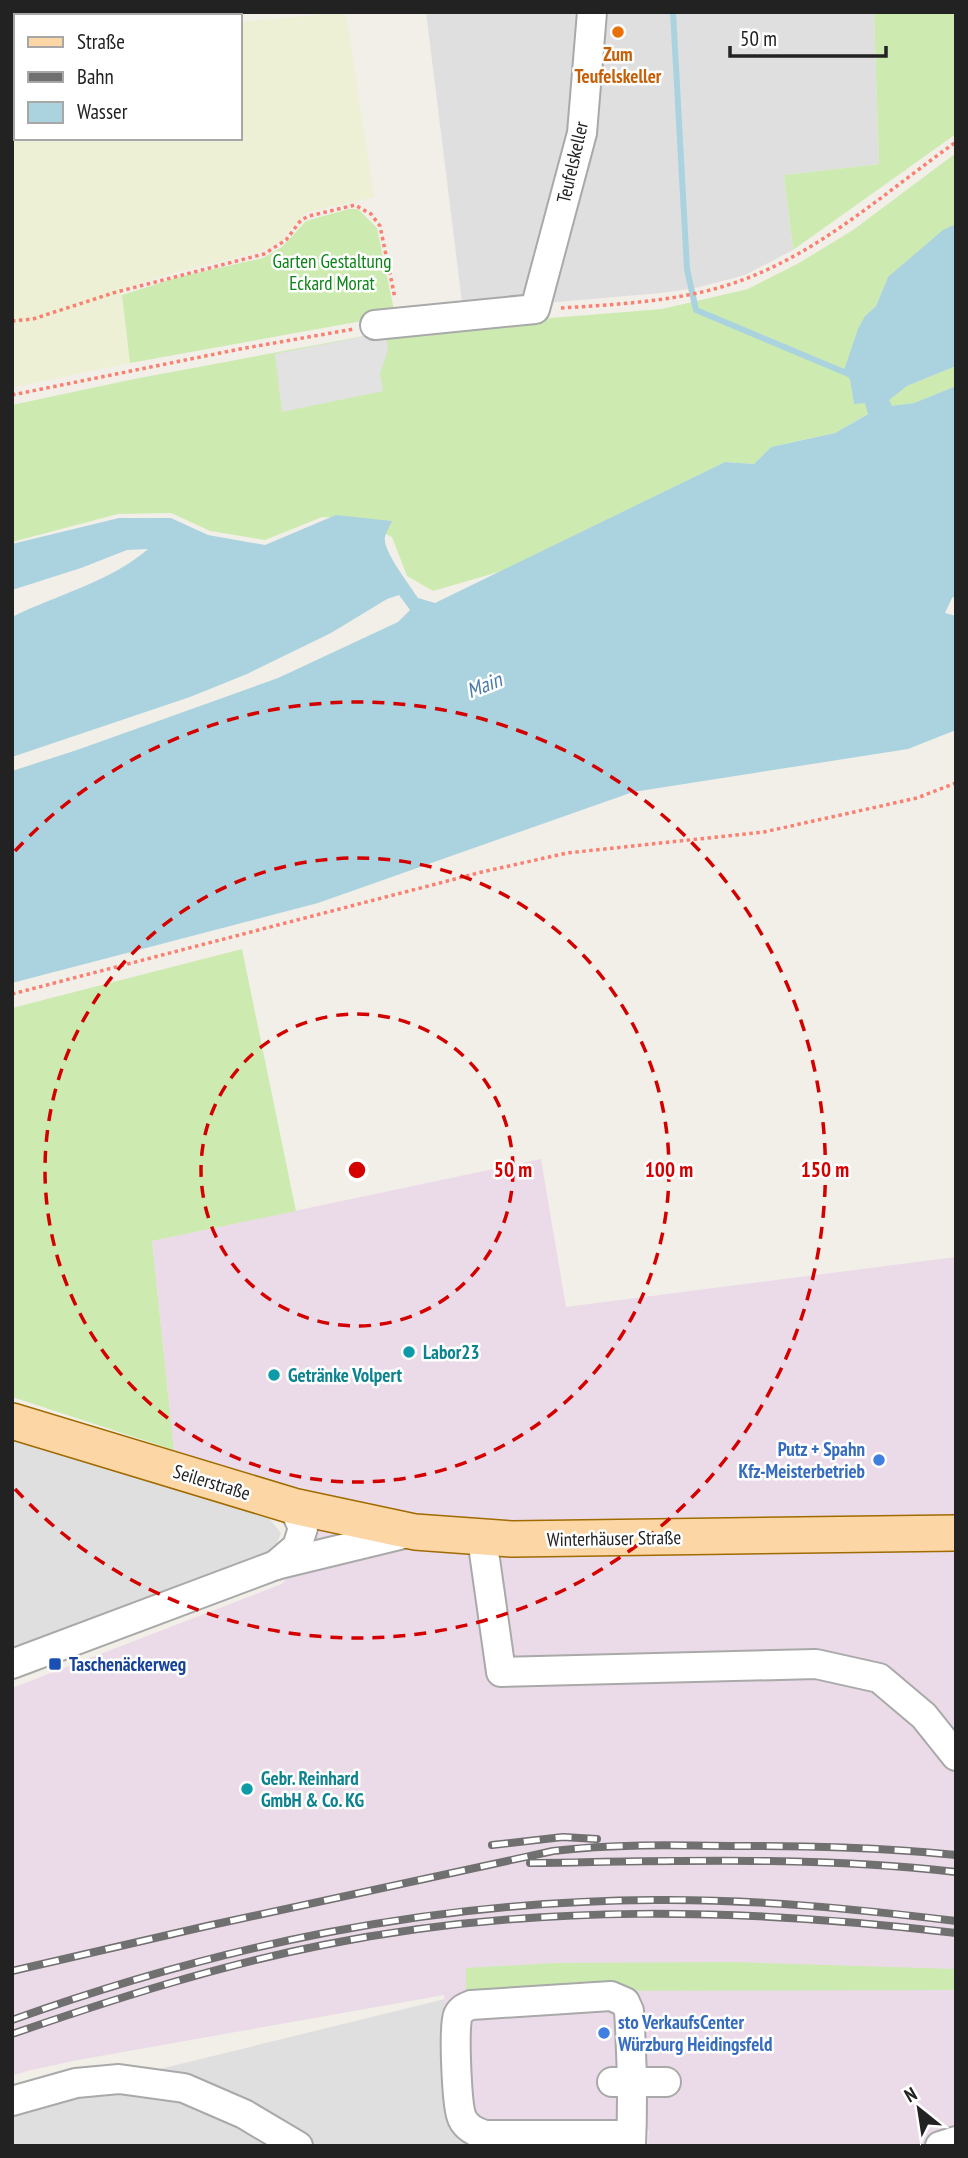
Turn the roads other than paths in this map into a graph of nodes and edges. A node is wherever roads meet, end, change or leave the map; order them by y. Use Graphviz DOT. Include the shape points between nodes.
graph roads {
  1 [pos="138,12"];
  2 [pos="592,12"];
  3 [pos="120,14"];
  4 [pos="387,323"];
  5 [pos="12,1421"];
  6 [pos="293,1506"];
  7 [pos="415,1532"];
  8 [pos="956,1533"];
  9 [pos="482,1538"];
  10 [pos="276,1564"];
  11 [pos="12,1664"];
  12 [pos="956,1756"];
  13 [pos="623,2082"];
  14 [pos="666,2082"];
  15 [pos="12,2101"];
  16 [pos="631,2140"];
  17 [pos="956,2141"];
  18 [pos="298,2146"];
  19 [pos="940,2146"];
  1 -- 3 [label="main road"];
  2 -- 4 [label="street, Teufelskeller" via="582,133 535,309"];
  5 -- 6 [label="main road, Seilerstraße"];
  6 -- 7 [label="main road, Seilerstraße"];
  6 -- 10 [label="street, Winterhäuser Straße" via="303,1528 297,1547"];
  7 -- 9 [label="main road, Winterhäuser Straße"];
  7 -- 10 [label="street, Winterhäuser Straße"];
  8 -- 9 [label="main road, Winterhäuser Straße"];
  9 -- 12 [label="street" via="501,1672 816,1664 879,1678 924,1716"];
  10 -- 11 [label="street, Winterhäuser Straße"];
  13 -- 14 [label="street"];
  13 -- 16 [label="street"];
  13 -- 16 [label="street" via="629,2011 625,2002 611,1996 471,2005 458,2015 461,2115 475,2132"];
  15 -- 18 [label="street" via="76,2083 119,2079 184,2088 244,2114"];
  17 -- 19 [label="street"];
}
